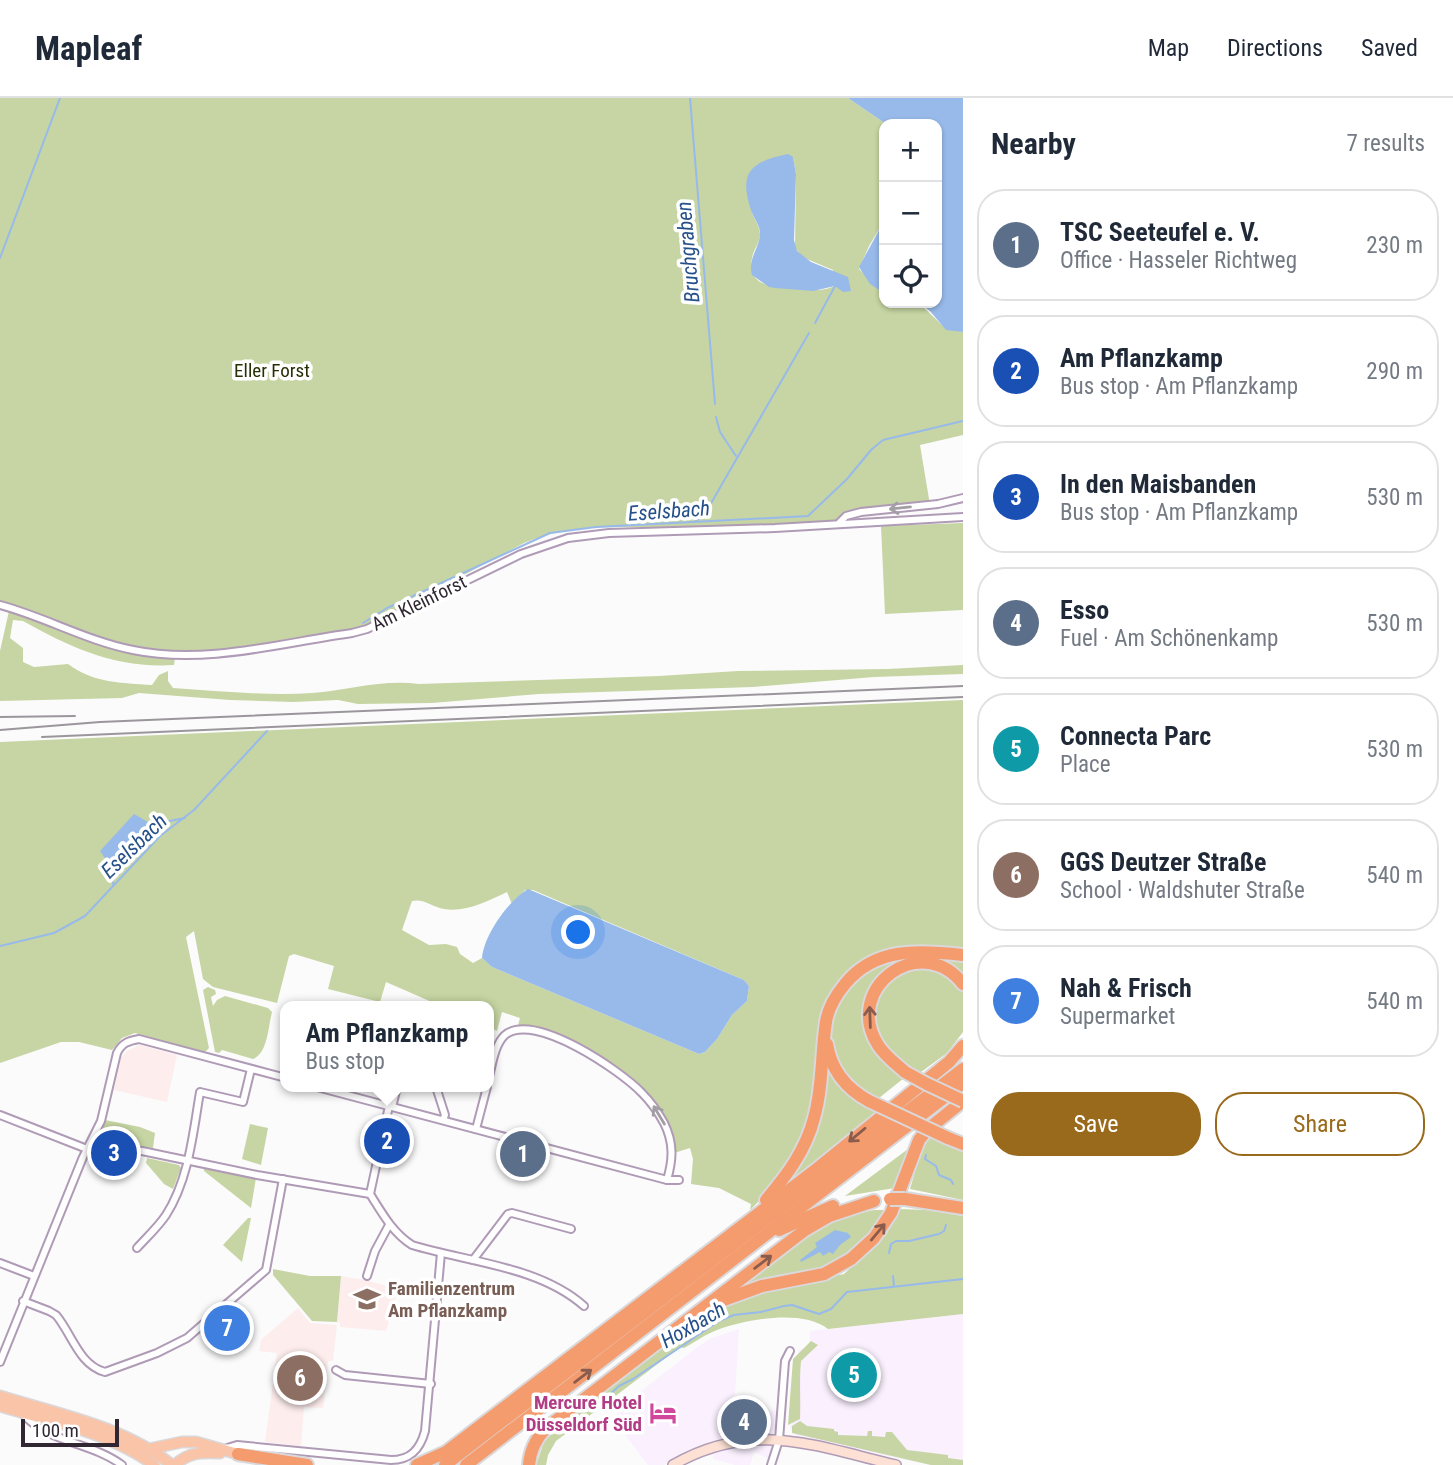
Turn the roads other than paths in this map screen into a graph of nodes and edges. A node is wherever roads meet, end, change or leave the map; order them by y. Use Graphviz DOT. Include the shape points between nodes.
graph roads {
  1 [pos="963,498"];
  2 [pos="875,510"];
  3 [pos="963,517"];
  4 [pos="875,522"];
  5 [pos="840,523"];
  6 [pos="0,605"];
  7 [pos="963,955"];
  8 [pos="963,984"];
  9 [pos="825,1034"];
  10 [pos="963,1046"];
  11 [pos="494,1058"];
  12 [pos="251,1069"];
  13 [pos="963,1069"];
  14 [pos="280,1077"];
  15 [pos="963,1083"];
  16 [pos="336,1092"];
  17 [pos="395,1092"];
  18 [pos="438,1092"];
  19 [pos="486,1092"];
  20 [pos="963,1101"];
  21 [pos="391,1106"];
  22 [pos="0,1115"];
  23 [pos="443,1120"];
  24 [pos="476,1129"];
  25 [pos="963,1144"];
  26 [pos="87,1149"];
  27 [pos="188,1161"];
  28 [pos="283,1179"];
  29 [pos="667,1180"];
  30 [pos="679,1180"];
  31 [pos="370,1194"];
  32 [pos="874,1201"];
  33 [pos="963,1208"];
  34 [pos="747,1221"];
  35 [pos="389,1225"];
  36 [pos="571,1229"];
  37 [pos="763,1237"];
  38 [pos="137,1248"];
  39 [pos="441,1253"];
  40 [pos="473,1260"];
  41 [pos="0,1263"];
  42 [pos="34,1276"];
  43 [pos="367,1276"];
  44 [pos="23,1301"];
  45 [pos="584,1306"];
  46 [pos="689,1318"];
  47 [pos="790,1352"];
  48 [pos="0,1362"];
  49 [pos="336,1370"];
  50 [pos="431,1384"];
  51 [pos="0,1396"];
  52 [pos="0,1406"];
  53 [pos="46,1420"];
  54 [pos="779,1440"];
  55 [pos="149,1449"];
  56 [pos="238,1449"];
  57 [pos="221,1451"];
  58 [pos="446,1458"];
  59 [pos="122,1465"];
  60 [pos="154,1465"];
  61 [pos="174,1465"];
  62 [pos="307,1465"];
  63 [pos="417,1465"];
  64 [pos="437,1465"];
  65 [pos="466,1465"];
  66 [pos="529,1465"];
  67 [pos="673,1465"];
  68 [pos="771,1465"];
  69 [pos="896,1465"];
  1 -- 2 [label="street, Am Kleinforst, one-way"];
  2 -- 4 [label="street"];
  2 -- 5 [label="street, Am Kleinforst" via="850,514"];
  3 -- 4 [label="street, Am Kleinforst"];
  4 -- 5 [label="street, Am Kleinforst"];
  5 -- 6 [label="street, Am Kleinforst" via="568,538 521,554 367,629 219,654 183,656 132,650"];
  7 -- 9 [label="highway" via="902,952 871,961 838,992"];
  20 -- 8 [label="highway, one-way, bridge" via="905,1072 879,1046 869,1008 882,980 907,964 936,964"];
  9 -- 25 [label="highway, bridge" via="839,1077 858,1095"];
  9 -- 34 [label="highway" via="809,1135 787,1175"];
  10 -- 34 [label="highway, one-way" via="949,1062"];
  29 -- 11 [label="street, one-way" via="673,1160 664,1123 643,1093 617,1072 577,1047 546,1034 520,1031 510,1032 498,1044"];
  12 -- 14 [label="street"];
  12 -- 26 [label="street" via="131,1040 117,1053 101,1121"];
  12 -- 27 [label="street" via="243,1102 200,1092"];
  13 -- 58 [label="highway"];
  15 -- 37 [label="highway"];
  16 -- 21 [label="street"];
  17 -- 21 [label="street"];
  18 -- 23 [label="street"];
  19 -- 24 [label="street"];
  46 -- 20 [label="highway, one-way" via="740,1293 824,1273 851,1259 874,1238 891,1213 919,1140"];
  21 -- 23 [label="street"];
  21 -- 31 [label="street"];
  22 -- 26 [label="street"];
  23 -- 24 [label="street"];
  24 -- 29 [label="street"];
  26 -- 27 [label="street" via="142,1151"];
  26 -- 42 [label="street"];
  27 -- 28 [label="street"];
  27 -- 38 [label="street" via="167,1214"];
  28 -- 31 [label="street"];
  28 -- 44 [label="street" via="266,1270 173,1345 109,1371 97,1370 56,1315"];
  29 -- 30 [label="street"];
  31 -- 35 [label="street"];
  32 -- 33 [label="highway, bridge" via="905,1199"];
  32 -- 37 [label="highway" via="831,1207"];
  46 -- 32 [label="highway, one-way" via="816,1223"];
  34 -- 58 [label="highway"];
  35 -- 39 [label="street" via="412,1245"];
  35 -- 43 [label="street"];
  36 -- 40 [label="street" via="508,1214"];
  65 -- 37 [label="highway, one-way"];
  39 -- 40 [label="street"];
  39 -- 50 [label="street"];
  40 -- 45 [label="street" via="544,1281"];
  41 -- 42 [label="street"];
  42 -- 44 [label="street"];
  44 -- 48 [label="street"];
  46 -- 66 [label="highway" via="545,1429 531,1450"];
  47 -- 54 [label="street" via="785,1361"];
  49 -- 50 [label="street" via="345,1375"];
  50 -- 56 [label="street" via="425,1432 419,1448 404,1459"];
  51 -- 53 [label="main road"];
  52 -- 53 [label="main road"];
  53 -- 55 [label="main road" via="113,1432"];
  53 -- 59 [label="street"];
  53 -- 60 [label="main road" via="117,1443"];
  54 -- 67 [label="main road" via="723,1443"];
  54 -- 68 [label="street"];
  54 -- 69 [label="main road"];
  55 -- 57 [label="main road" via="189,1442"];
  55 -- 61 [label="main road"];
  56 -- 57 [label="main road"];
  56 -- 62 [label="highway"];
  57 -- 61 [label="main road" via="193,1454"];
  58 -- 63 [label="highway"];
  58 -- 64 [label="highway"];
}
